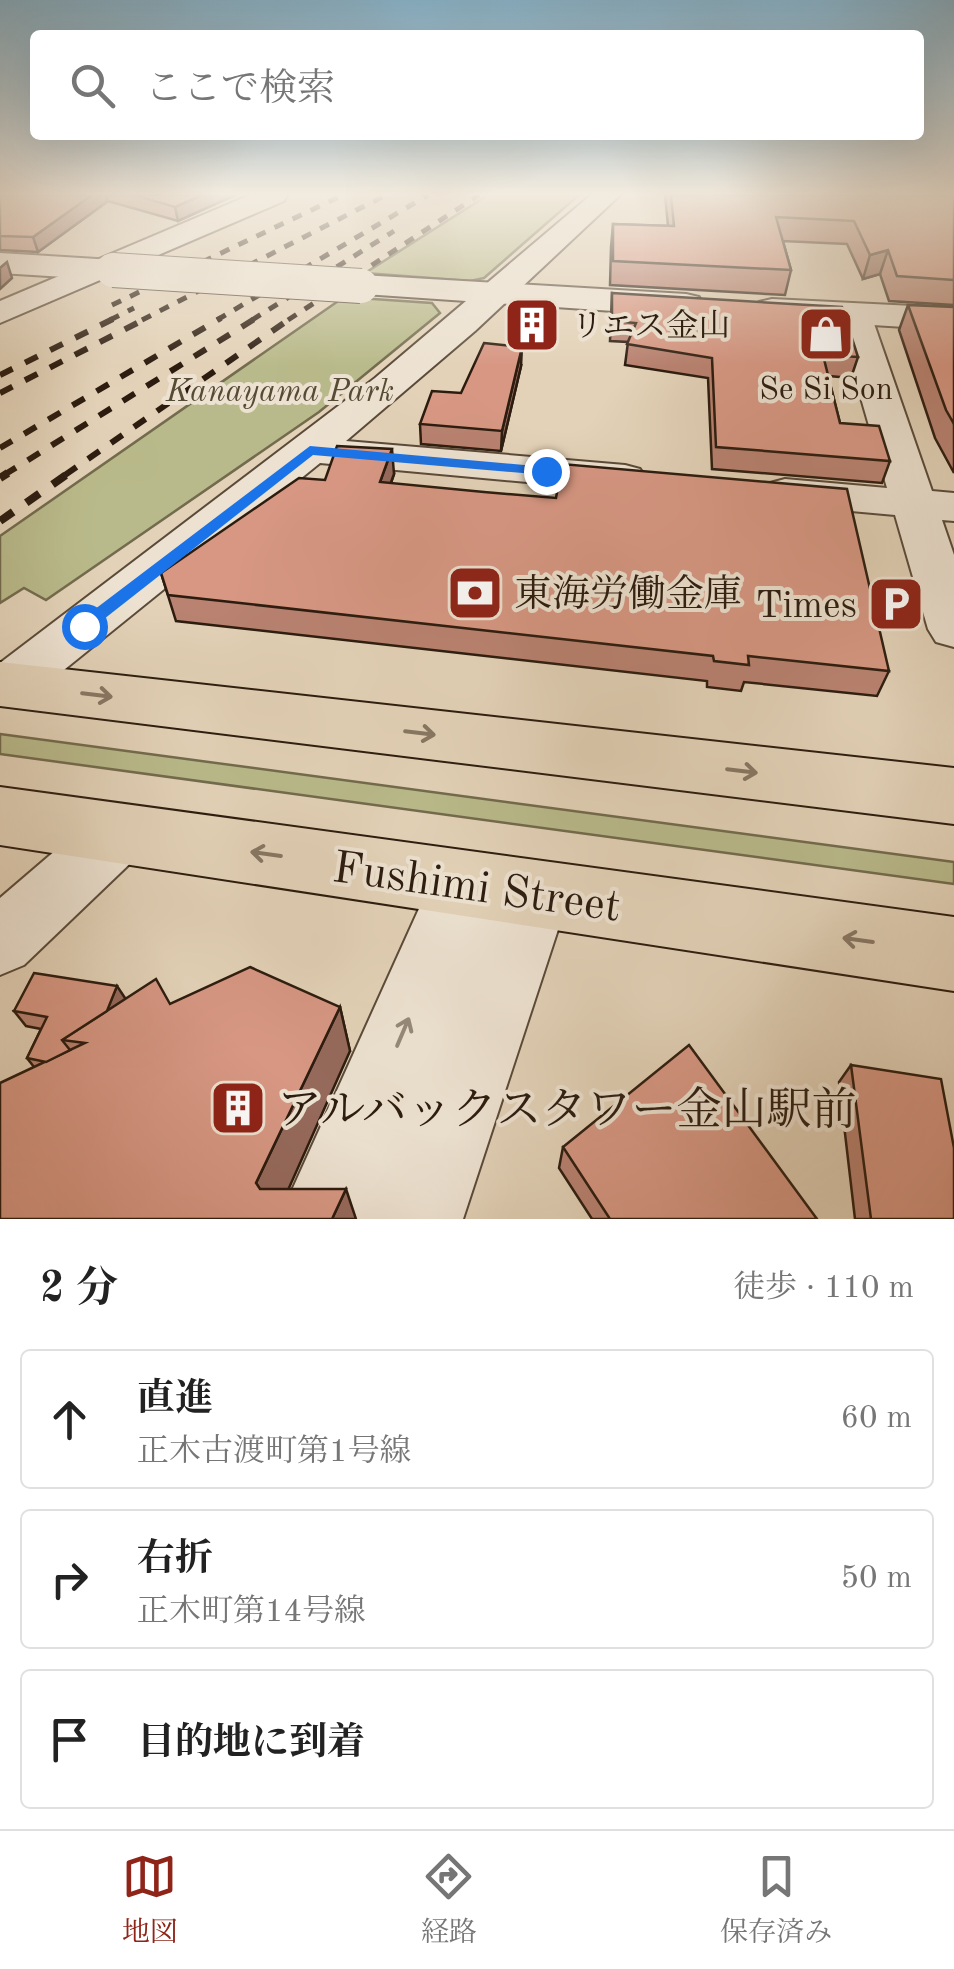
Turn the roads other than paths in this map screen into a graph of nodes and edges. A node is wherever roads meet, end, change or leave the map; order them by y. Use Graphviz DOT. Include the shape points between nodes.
graph roads {
  1 [pos="143,252"];
  2 [pos="546,252"];
  3 [pos="0,264"];
  4 [pos="104,269"];
  5 [pos="499,295"];
  6 [pos="0,313"];
  7 [pos="854,315"];
  8 [pos="954,319"];
  9 [pos="310,450"];
  10 [pos="662,482"];
  11 [pos="740,488"];
  12 [pos="935,505"];
  13 [pos="954,629"];
  14 [pos="4,684"];
  15 [pos="954,796"];
  16 [pos="0,816"];
  17 [pos="120,834"];
  18 [pos="500,888"];
  19 [pos="0,942"];
  20 [pos="954,954"];
  21 [pos="325,1219"];
  22 [pos="417,1219"];
  1 -- 4 [label="street"];
  2 -- 5 [label="street"];
  3 -- 4 [label="street"];
  4 -- 5 [label="street, bridge"];
  4 -- 6 [label="street"];
  5 -- 7 [label="street"];
  5 -- 9 [label="street"];
  7 -- 8 [label="street"];
  7 -- 12 [label="street"];
  9 -- 10 [label="street"];
  9 -- 14 [label="street"];
  11 -- 12 [label="street"];
  12 -- 13 [label="street"];
  14 -- 15 [label="highway, one-way"];
  16 -- 17 [label="highway, Fushimi Street"];
  18 -- 17 [label="highway, Fushimi Street, one-way"];
  17 -- 19 [label="street"];
  20 -- 18 [label="highway, Fushimi Street, one-way"];
  21 -- 18 [label="street, one-way"];
  18 -- 22 [label="street"];
}
